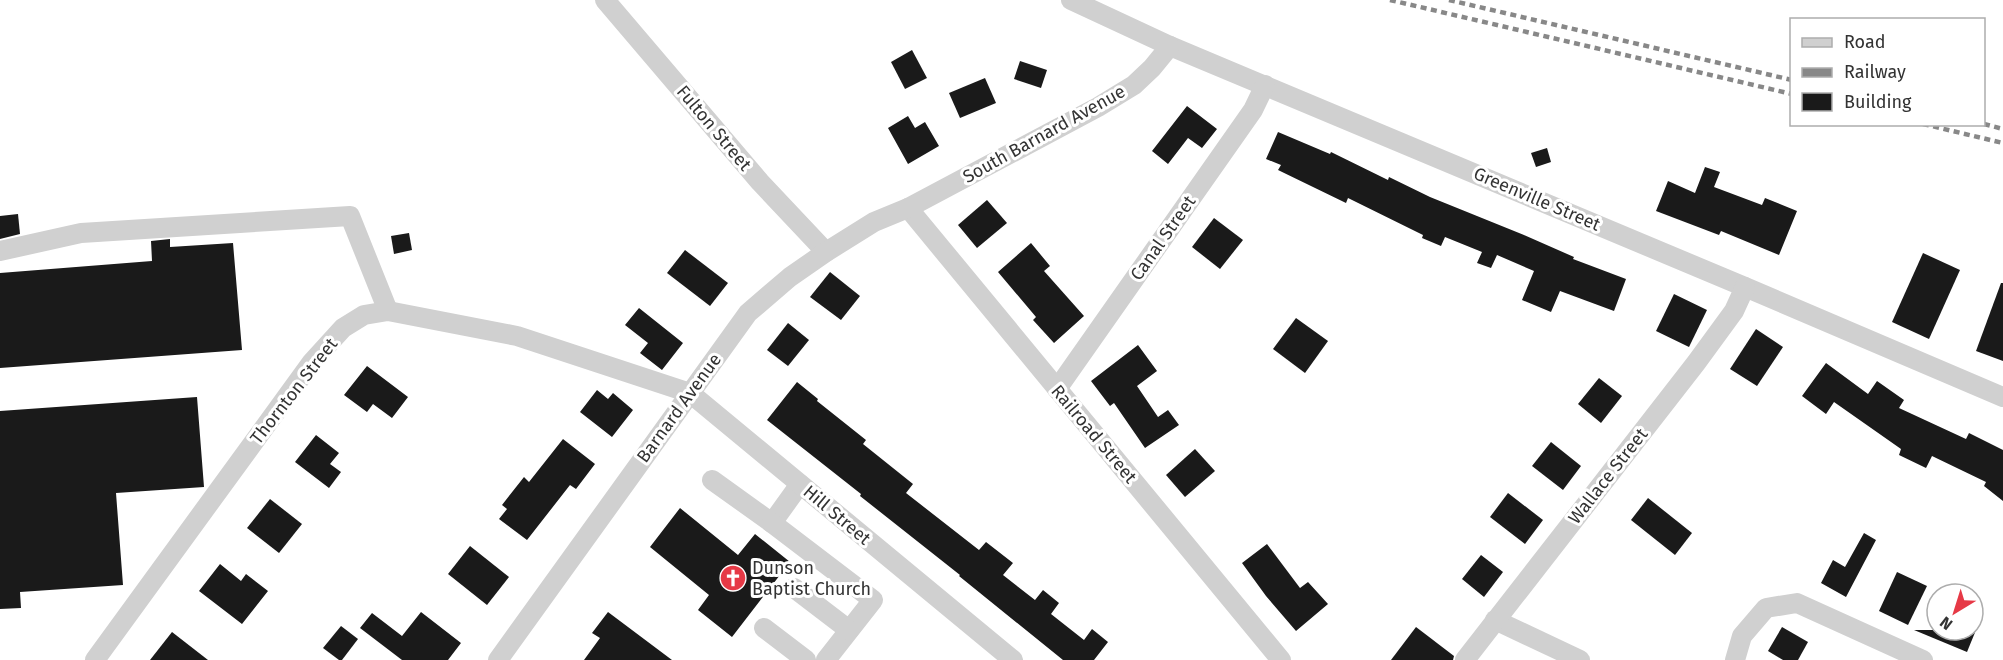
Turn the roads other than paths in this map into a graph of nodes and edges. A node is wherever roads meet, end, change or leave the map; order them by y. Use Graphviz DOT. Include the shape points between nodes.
graph roads {
  1 [pos="605,0"];
  2 [pos="1071,0"];
  3 [pos="1170,46"];
  4 [pos="1265,85"];
  5 [pos="908,208"];
  6 [pos="0,251"];
  7 [pos="826,252"];
  8 [pos="1745,287"];
  9 [pos="388,311"];
  10 [pos="1057,389"];
  11 [pos="690,393"];
  12 [pos="2003,397"];
  13 [pos="712,480"];
  14 [pos="800,484"];
  15 [pos="772,523"];
  16 [pos="794,588"];
  17 [pos="1495,620"];
  18 [pos="764,628"];
  19 [pos="849,630"];
  20 [pos="95,660"];
  21 [pos="498,660"];
  22 [pos="806,660"];
  23 [pos="826,660"];
  24 [pos="1013,660"];
  25 [pos="1281,660"];
  26 [pos="1465,660"];
  27 [pos="1580,660"];
  28 [pos="1735,660"];
  29 [pos="1923,660"];
  1 -- 7 [label="street, Fulton Street" via="760,182"];
  2 -- 3 [label="street, Greenville Street"];
  3 -- 4 [label="street, Greenville Street"];
  3 -- 5 [label="street, South Barnard Avenue" via="1134,85"];
  4 -- 8 [label="street, Greenville Street"];
  4 -- 10 [label="street, Canal Street" via="1253,110"];
  5 -- 7 [label="street, Barnard Avenue" via="874,222"];
  5 -- 10 [label="street, Railroad Street"];
  6 -- 9 [label="street" via="81,233 350,216"];
  7 -- 11 [label="street, Barnard Avenue" via="748,313"];
  8 -- 12 [label="street, Greenville Street"];
  8 -- 17 [label="street, Wallace Street" via="1734,310 1696,363"];
  9 -- 11 [label="street, Thornton Street" via="517,336"];
  9 -- 20 [label="street, Thornton Street" via="364,315 343,328 312,362"];
  10 -- 25 [label="street, Railroad Street"];
  11 -- 14 [label="street, Hill Street"];
  11 -- 21 [label="street, Barnard Avenue"];
  13 -- 15 [label="street"];
  14 -- 15 [label="street"];
  14 -- 24 [label="street, Hill Street"];
  15 -- 19 [label="street" via="873,600"];
  16 -- 19 [label="street"];
  17 -- 26 [label="street, Wallace Street"];
  17 -- 27 [label="street"];
  18 -- 22 [label="street"];
  19 -- 23 [label="street"];
  28 -- 29 [label="street" via="1742,636 1766,608 1797,603"];
}
